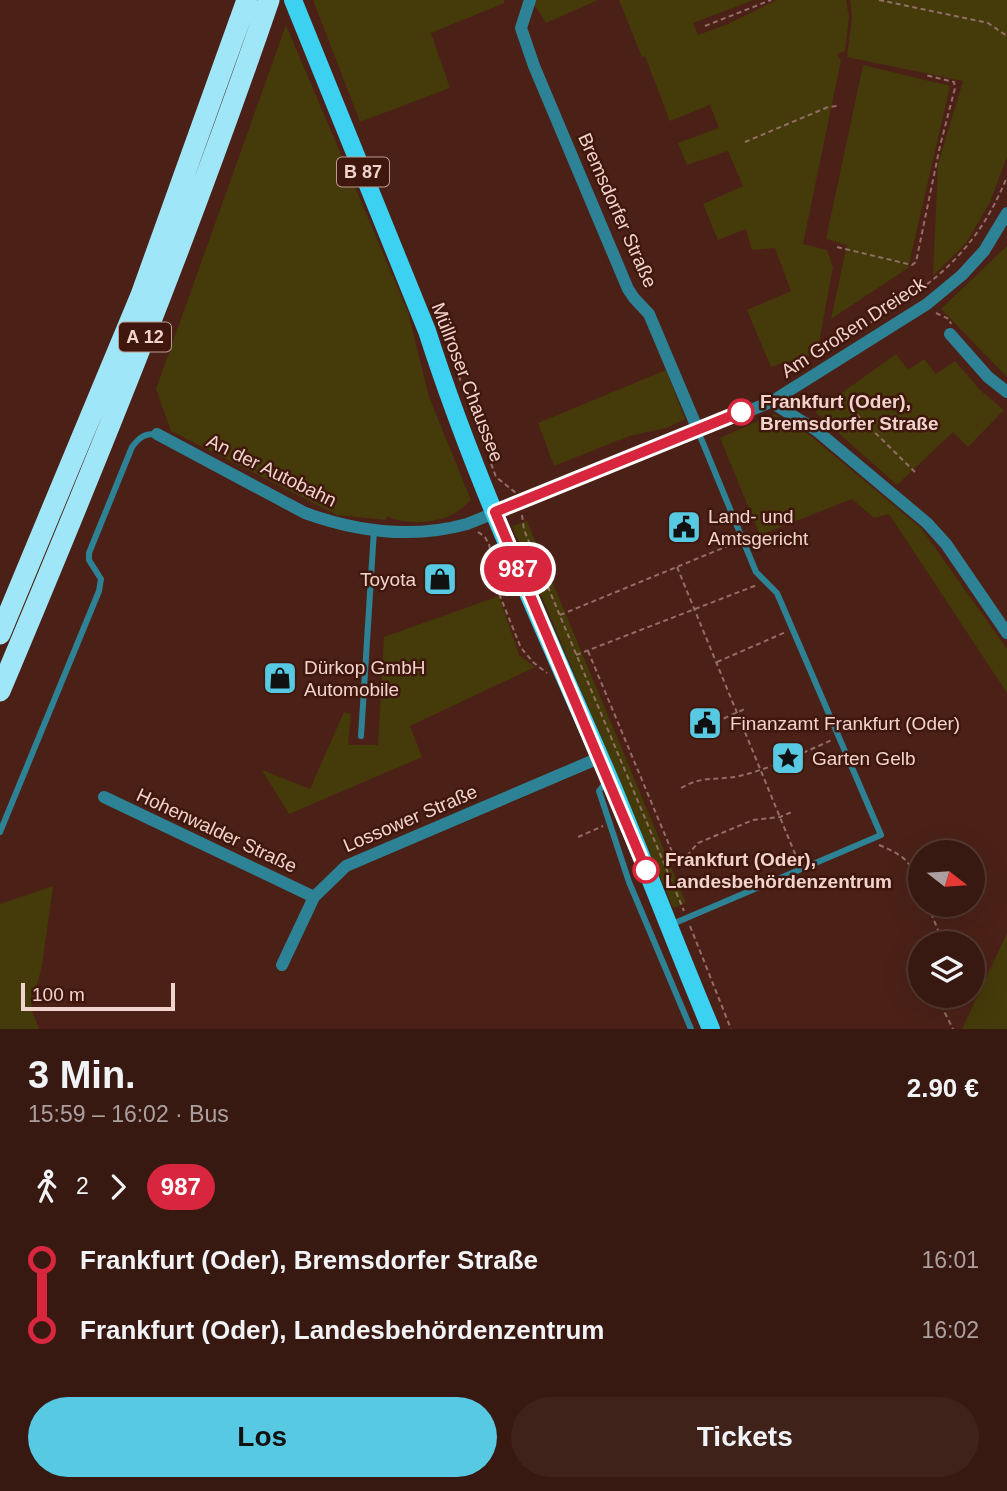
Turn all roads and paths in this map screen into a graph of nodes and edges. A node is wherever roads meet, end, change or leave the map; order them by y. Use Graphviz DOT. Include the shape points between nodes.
graph roads {
  1 [pos="247,0"];
  2 [pos="269,0"];
  3 [pos="530,0"];
  4 [pos="771,0"];
  5 [pos="879,0"];
  6 [pos="296,6"];
  7 [pos="705,26"];
  8 [pos="1006,35"];
  9 [pos="925,75"];
  10 [pos="837,106"];
  11 [pos="745,142"];
  12 [pos="1007,177"];
  13 [pos="1007,213"];
  14 [pos="837,247"];
  15 [pos="927,304"];
  16 [pos="950,334"];
  17 [pos="827,357"];
  18 [pos="1007,392"];
  19 [pos="771,402"];
  20 [pos="851,409"];
  21 [pos="698,430"];
  22 [pos="157,434"];
  23 [pos="915,472"];
  24 [pos="495,512"];
  25 [pos="374,530"];
  26 [pos="524,530"];
  27 [pos="743,540"];
  28 [pos="489,544"];
  29 [pos="677,567"];
  30 [pos="765,582"];
  31 [pos="693,608"];
  32 [pos="559,615"];
  33 [pos="793,629"];
  34 [pos="1007,633"];
  35 [pos="0,634"];
  36 [pos="588,650"];
  37 [pos="576,655"];
  38 [pos="716,662"];
  39 [pos="548,673"];
  40 [pos="0,691"];
  41 [pos="747,708"];
  42 [pos="737,712"];
  43 [pos="716,722"];
  44 [pos="361,736"];
  45 [pos="839,737"];
  46 [pos="600,758"];
  47 [pos="760,769"];
  48 [pos="608,777"];
  49 [pos="681,788"];
  50 [pos="104,797"];
  51 [pos="792,811"];
  52 [pos="780,817"];
  53 [pos="610,823"];
  54 [pos="0,832"];
  55 [pos="578,837"];
  56 [pos="868,841"];
  57 [pos="908,861"];
  58 [pos="801,870"];
  59 [pos="314,897"];
  60 [pos="687,918"];
  61 [pos="668,926"];
  62 [pos="282,965"];
  63 [pos="943,1008"];
  64 [pos="691,1029"];
  65 [pos="711,1029"];
  66 [pos="731,1029"];
  67 [pos="953,1029"];
  1 -- 35 [label="highway, A 12" via="141,295"];
  2 -- 40 [label="highway, A 12" via="123,395"];
  3 -- 21 [label="street, Bremsdorfer Straße" via="521,28 534,65 628,289 649,314"];
  4 -- 7 [label="path"];
  5 -- 8 [label="path" via="988,23"];
  6 -- 24 [label="main road, Müllroser Chaussee / B 87"];
  9 -- 14 [label="path" via="954,82 955,88 916,262 912,265"];
  10 -- 11 [label="path"];
  12 -- 17 [label="path" via="982,228 941,275 831,347"];
  13 -- 15 [label="street, Am Großen Dreieck" via="984,251"];
  15 -- 16 [label="path" via="949,319"];
  15 -- 19 [label="street, Am Großen Dreieck"];
  16 -- 18 [label="street"];
  19 -- 21 [label="street, Am Großen Dreieck"];
  19 -- 34 [label="street" via="816,430 927,523"];
  20 -- 23 [label="path"];
  21 -- 24 [label="street, Am Großen Dreieck"];
  21 -- 27 [label="lane"];
  22 -- 25 [label="street, An der Autobahn" via="306,513"];
  22 -- 54 [label="lane" via="140,437 132,447 89,553 102,579 99,591"];
  24 -- 25 [label="street, An der Autobahn" via="442,531"];
  24 -- 46 [label="main road, Müllroser Chaussee / B 87"];
  25 -- 44 [label="lane"];
  26 -- 32 [label="path"];
  27 -- 29 [label="path"];
  27 -- 30 [label="lane"];
  28 -- 39 [label="path" via="498,591 521,648"];
  29 -- 31 [label="path"];
  29 -- 32 [label="path"];
  30 -- 31 [label="path"];
  30 -- 33 [label="lane" via="777,593"];
  31 -- 36 [label="path"];
  31 -- 38 [label="path"];
  32 -- 37 [label="path"];
  33 -- 38 [label="path"];
  33 -- 45 [label="lane"];
  36 -- 37 [label="path"];
  36 -- 52 [label="path" via="678,866 698,843 753,820"];
  37 -- 60 [label="path"];
  38 -- 42 [label="path"];
  41 -- 42 [label="path"];
  42 -- 43 [label="path"];
  42 -- 47 [label="path"];
  45 -- 47 [label="path"];
  45 -- 56 [label="lane" via="881,835"];
  46 -- 48 [label="main road, Müllroser Chaussee / B 87"];
  46 -- 59 [label="street, Lossower Straße" via="354,862 337,872"];
  47 -- 49 [label="path" via="694,781"];
  47 -- 52 [label="path"];
  48 -- 53 [label="lane, Müllroser Chaussee" via="599,791"];
  48 -- 61 [label="main road, Müllroser Chaussee / B 87"];
  50 -- 59 [label="street, Hohenwalder Straße"];
  51 -- 52 [label="path"];
  52 -- 58 [label="path"];
  53 -- 55 [label="path"];
  53 -- 64 [label="lane, Müllroser Chaussee" via="629,882"];
  56 -- 57 [label="path"];
  56 -- 58 [label="lane"];
  58 -- 60 [label="lane"];
  59 -- 62 [label="street, Lossower Straße"];
  60 -- 61 [label="lane"];
  60 -- 66 [label="path"];
  61 -- 65 [label="main road, Müllroser Chaussee / B 87"];
  63 -- 67 [label="path"];
}
